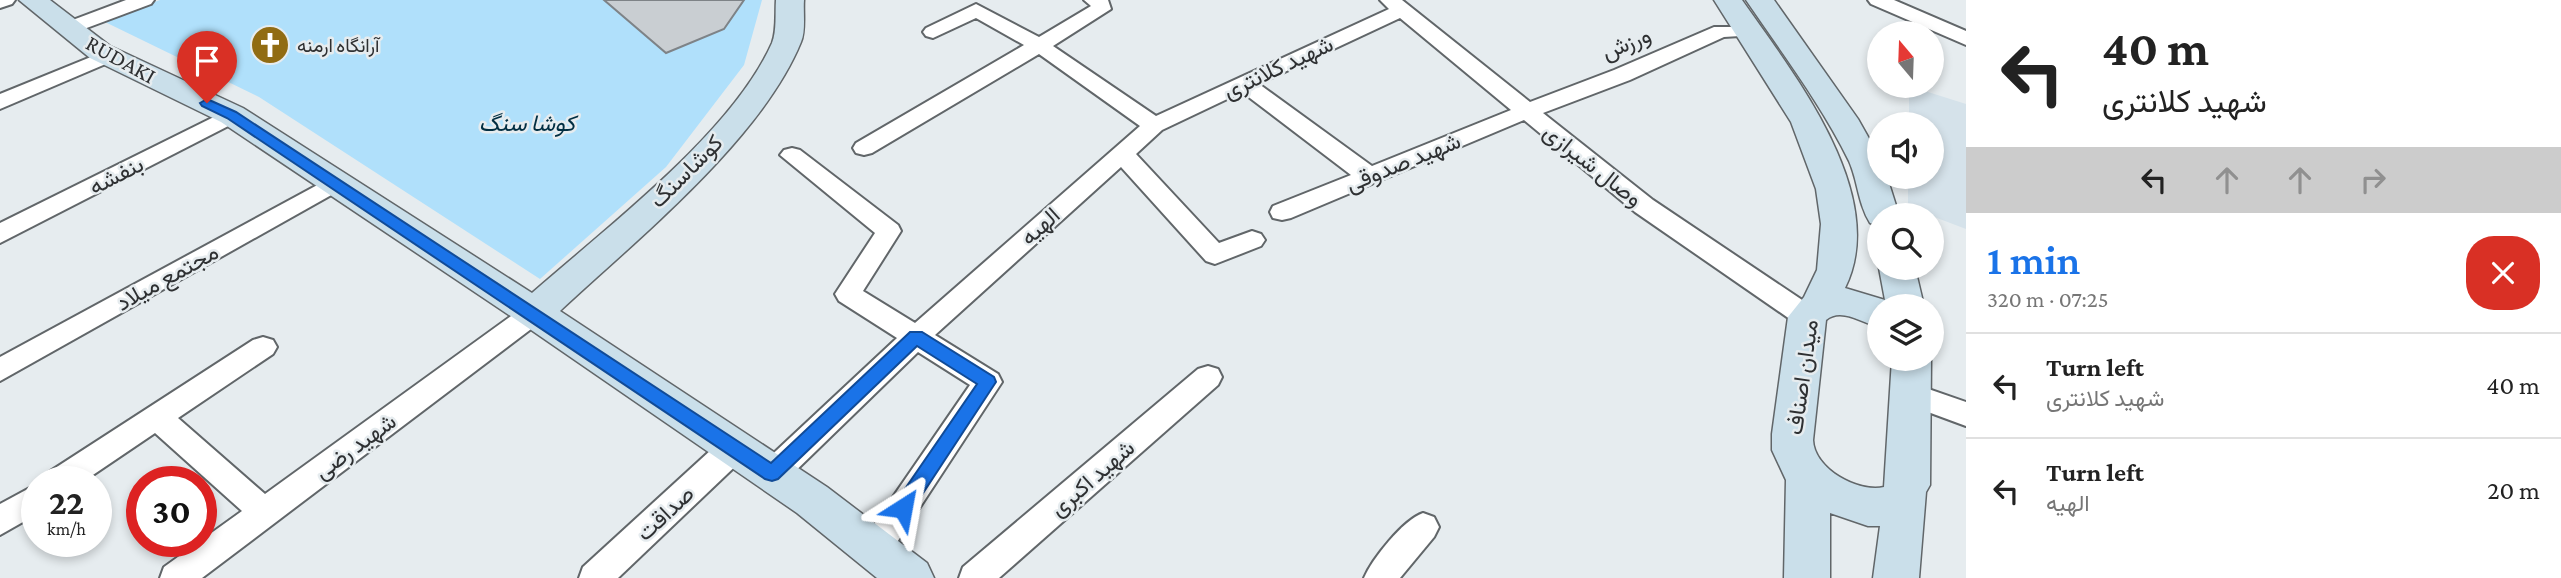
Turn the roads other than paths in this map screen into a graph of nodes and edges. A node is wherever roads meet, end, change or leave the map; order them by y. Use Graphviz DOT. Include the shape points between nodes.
graph roads {
  1 [pos="33,0"];
  2 [pos="144,0"];
  3 [pos="790,0"];
  4 [pos="1094,0"];
  5 [pos="1728,0"];
  6 [pos="1760,0"];
  7 [pos="1878,0"];
  8 [pos="1396,5"];
  9 [pos="69,28"];
  10 [pos="1749,31"];
  11 [pos="933,33"];
  12 [pos="1966,39"];
  13 [pos="1039,45"];
  14 [pos="108,56"];
  15 [pos="1243,83"];
  16 [pos="0,102"];
  17 [pos="1525,111"];
  18 [pos="232,115"];
  19 [pos="1154,125"];
  20 [pos="863,148"];
  21 [pos="1122,153"];
  22 [pos="792,155"];
  23 [pos="1369,176"];
  24 [pos="334,184"];
  25 [pos="1878,203"];
  26 [pos="1282,212"];
  27 [pos="0,234"];
  28 [pos="1252,240"];
  29 [pos="1813,310"];
  30 [pos="1867,310"];
  31 [pos="534,313"];
  32 [pos="916,337"];
  33 [pos="263,347"];
  34 [pos="0,370"];
  35 [pos="1911,376"];
  36 [pos="1208,377"];
  37 [pos="1966,414"];
  38 [pos="157,417"];
  39 [pos="734,448"];
  40 [pos="83,466"];
  41 [pos="772,474"];
  42 [pos="1808,475"];
  43 [pos="1906,496"];
  44 [pos="21,507"];
  45 [pos="264,512"];
  46 [pos="0,521"];
  47 [pos="1423,527"];
  48 [pos="875,549"];
  49 [pos="176,578"];
  50 [pos="595,578"];
  51 [pos="911,578"];
  52 [pos="975,578"];
  53 [pos="1380,578"];
  54 [pos="1807,578"];
  55 [pos="1896,578"];
  1 -- 9 [label="main road, RUDAKI"];
  2 -- 9 [label="street"];
  3 -- 31 [label="main road, کوشاسنگ" via="789,40 754,101 682,178"];
  4 -- 13 [label="street" via="1101,9"];
  5 -- 10 [label="main road"];
  6 -- 25 [label="main road" via="1842,119 1867,164"];
  7 -- 12 [label="street"];
  8 -- 15 [label="street, شهید کلانتری"];
  8 -- 17 [label="street, وصال شیرازی"];
  9 -- 14 [label="main road, RUDAKI"];
  10 -- 17 [label="street, ورزش" via="1720,31 1622,75"];
  10 -- 29 [label="main road" via="1803,113 1838,209 1838,261"];
  11 -- 13 [label="street" via="976,10"];
  13 -- 19 [label="street"];
  13 -- 20 [label="street"];
  14 -- 16 [label="street"];
  14 -- 18 [label="main road, RUDAKI"];
  15 -- 19 [label="street, شهید کلانتری"];
  15 -- 23 [label="street"];
  17 -- 23 [label="street, شهید صدوقی"];
  17 -- 29 [label="street, وصال شیرازی" via="1644,206"];
  18 -- 24 [label="main road, RUDAKI"];
  18 -- 27 [label="street, بنفشه"];
  19 -- 21 [label="street, الهیه"];
  21 -- 28 [label="street" via="1215,255"];
  21 -- 32 [label="street, الهیه"];
  22 -- 32 [label="street" via="889,231 848,293"];
  23 -- 26 [label="street, شهید صدوقی"];
  24 -- 31 [label="main road, RUDAKI"];
  24 -- 34 [label="street, مجتمع میلاد"];
  29 -- 30 [label="main road, میدان اصناف" via="1845,302"];
  29 -- 42 [label="main road, میدان اصناف" via="1793,442 1793,452"];
  31 -- 39 [label="main road, RUDAKI"];
  31 -- 45 [label="street, شهید رضی"];
  32 -- 41 [label="street, الهیه"];
  32 -- 48 [label="street" via="988,382"];
  33 -- 38 [label="street"];
  35 -- 37 [label="street"];
  35 -- 43 [label="main road"];
  36 -- 52 [label="street, شهید اکبری"];
  38 -- 40 [label="street"];
  38 -- 45 [label="street"];
  39 -- 41 [label="main road, RUDAKI"];
  39 -- 50 [label="street, صداقت"];
  41 -- 48 [label="main road, RUDAKI"];
  42 -- 43 [label="main road, میدان اصناف" via="1835,496 1869,507 1898,503"];
  42 -- 54 [label="main road"];
  43 -- 55 [label="main road"];
  44 -- 46 [label="street"];
  45 -- 49 [label="street, شهید رضی"];
  47 -- 53 [label="street"];
  48 -- 51 [label="main road, RUDAKI"];
}
